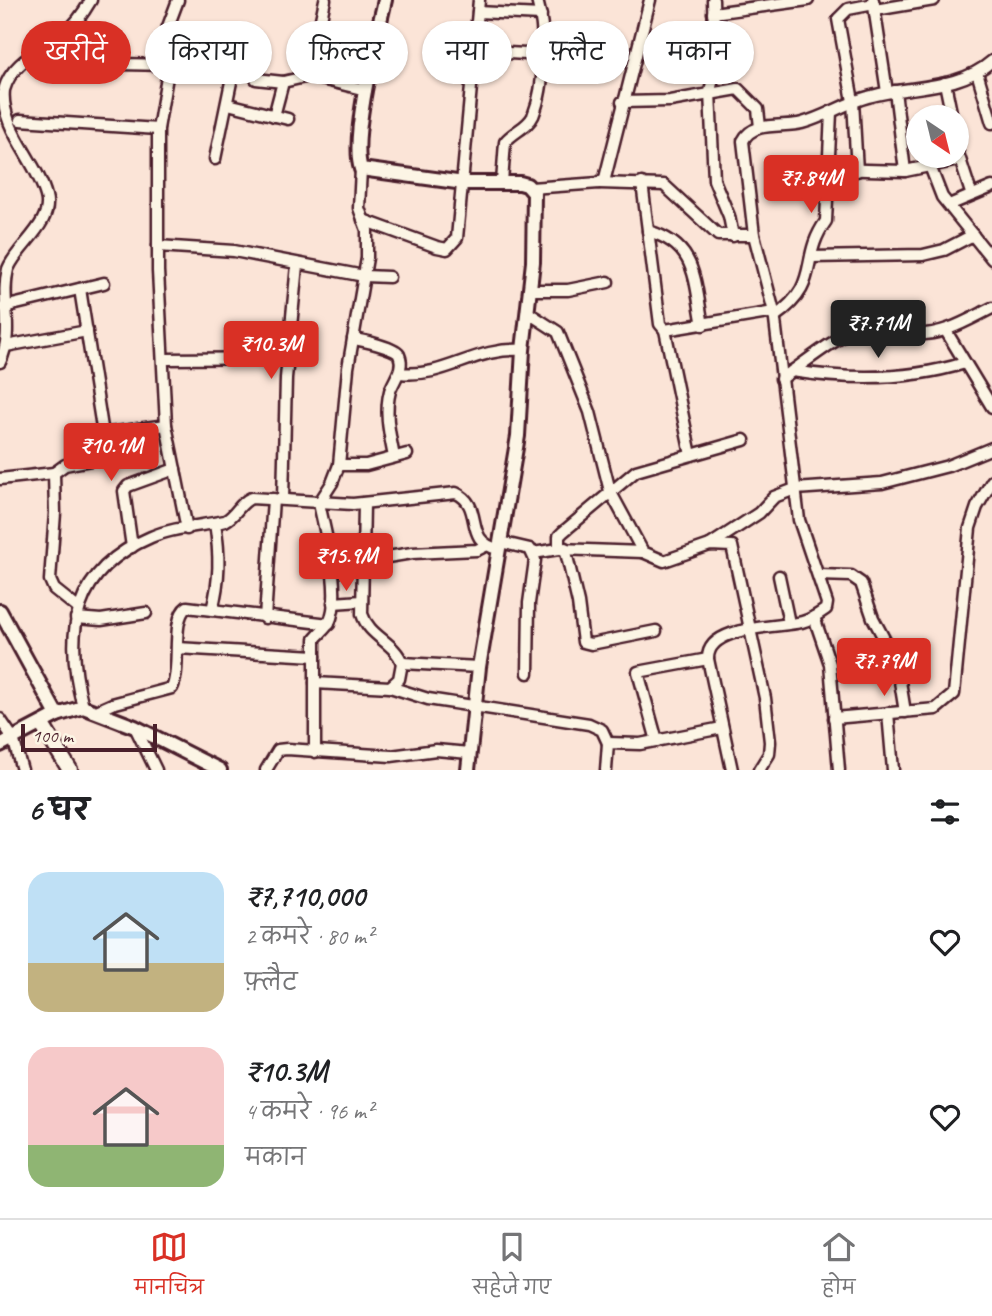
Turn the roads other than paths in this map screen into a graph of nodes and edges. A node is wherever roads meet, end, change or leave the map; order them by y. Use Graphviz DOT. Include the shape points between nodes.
graph roads {
  1 [pos="91,0"];
  2 [pos="178,0"];
  3 [pos="325,0"];
  4 [pos="385,0"];
  5 [pos="479,0"];
  6 [pos="537,0"];
  7 [pos="650,0"];
  8 [pos="713,0"];
  9 [pos="808,0"];
  10 [pos="934,0"];
  11 [pos="874,5"];
  12 [pos="478,12"];
  13 [pos="713,13"];
  14 [pos="541,15"];
  15 [pos="170,21"];
  16 [pos="321,21"];
  17 [pos="477,21"];
  18 [pos="541,21"];
  19 [pos="992,61"];
  20 [pos="977,72"];
  21 [pos="272,81"];
  22 [pos="286,81"];
  23 [pos="283,82"];
  24 [pos="945,83"];
  25 [pos="166,84"];
  26 [pos="233,84"];
  27 [pos="342,84"];
  28 [pos="472,84"];
  29 [pos="538,84"];
  30 [pos="366,90"];
  31 [pos="710,92"];
  32 [pos="891,92"];
  33 [pos="853,101"];
  34 [pos="622,102"];
  35 [pos="228,104"];
  36 [pos="950,105"];
  37 [pos="831,112"];
  38 [pos="274,116"];
  39 [pos="288,119"];
  40 [pos="20,120"];
  41 [pos="992,123"];
  42 [pos="760,127"];
  43 [pos="158,129"];
  44 [pos="215,159"];
  45 [pos="920,168"];
  46 [pos="931,168"];
  47 [pos="962,168"];
  48 [pos="361,169"];
  49 [pos="828,169"];
  50 [pos="857,171"];
  51 [pos="905,171"];
  52 [pos="502,182"];
  53 [pos="464,183"];
  54 [pos="599,183"];
  55 [pos="642,183"];
  56 [pos="992,187"];
  57 [pos="531,188"];
  58 [pos="971,193"];
  59 [pos="949,205"];
  60 [pos="362,220"];
  61 [pos="648,231"];
  62 [pos="754,235"];
  63 [pos="973,235"];
  64 [pos="733,236"];
  65 [pos="158,246"];
  66 [pos="811,257"];
  67 [pos="992,259"];
  68 [pos="297,265"];
  69 [pos="364,276"];
  70 [pos="389,276"];
  71 [pos="608,282"];
  72 [pos="104,283"];
  73 [pos="80,289"];
  74 [pos="531,290"];
  75 [pos="4,307"];
  76 [pos="992,309"];
  77 [pos="527,312"];
  78 [pos="774,314"];
  79 [pos="4,324"];
  80 [pos="703,325"];
  81 [pos="665,330"];
  82 [pos="87,331"];
  83 [pos="946,331"];
  84 [pos="353,339"];
  85 [pos="6,346"];
  86 [pos="523,350"];
  87 [pos="288,358"];
  88 [pos="165,359"];
  89 [pos="0,362"];
  90 [pos="965,363"];
  91 [pos="792,371"];
  92 [pos="400,373"];
  93 [pos="781,379"];
  94 [pos="992,407"];
  95 [pos="166,425"];
  96 [pos="744,440"];
  97 [pos="992,448"];
  98 [pos="407,454"];
  99 [pos="691,455"];
  100 [pos="394,457"];
  101 [pos="102,458"];
  102 [pos="339,465"];
  103 [pos="175,468"];
  104 [pos="54,473"];
  105 [pos="0,479"];
  106 [pos="992,481"];
  107 [pos="795,489"];
  108 [pos="610,491"];
  109 [pos="278,499"];
  110 [pos="320,503"];
  111 [pos="364,503"];
  112 [pos="215,523"];
  113 [pos="187,529"];
  114 [pos="710,545"];
  115 [pos="485,546"];
  116 [pos="499,546"];
  117 [pos="132,547"];
  118 [pos="562,548"];
  119 [pos="643,552"];
  120 [pos="533,554"];
  121 [pos="363,561"];
  122 [pos="819,575"];
  123 [pos="779,576"];
  124 [pos="362,601"];
  125 [pos="333,603"];
  126 [pos="212,610"];
  127 [pos="0,611"];
  128 [pos="146,613"];
  129 [pos="78,614"];
  130 [pos="814,617"];
  131 [pos="265,618"];
  132 [pos="789,623"];
  133 [pos="329,624"];
  134 [pos="748,630"];
  135 [pos="656,631"];
  136 [pos="177,648"];
  137 [pos="315,656"];
  138 [pos="708,659"];
  139 [pos="402,663"];
  140 [pos="479,667"];
  141 [pos="528,673"];
  142 [pos="315,683"];
  143 [pos="390,687"];
  144 [pos="474,706"];
  145 [pos="89,709"];
  146 [pos="905,712"];
  147 [pos="888,713"];
  148 [pos="58,715"];
  149 [pos="834,718"];
  150 [pos="0,719"];
  151 [pos="42,725"];
  152 [pos="135,727"];
  153 [pos="722,727"];
  154 [pos="13,738"];
  155 [pos="657,741"];
  156 [pos="608,743"];
  157 [pos="0,745"];
  158 [pos="315,752"];
  159 [pos="469,753"];
  160 [pos="22,770"];
  161 [pos="70,770"];
  162 [pos="156,770"];
  163 [pos="220,770"];
  164 [pos="266,770"];
  165 [pos="468,770"];
  166 [pos="606,770"];
  167 [pos="732,770"];
  168 [pos="759,770"];
  169 [pos="839,770"];
  170 [pos="893,770"];
  1 -- 75 [label="street" via="67,31 21,63 4,89 6,122 38,176 47,206 44,218 6,271"];
  2 -- 15 [label="street"];
  3 -- 16 [label="street"];
  4 -- 30 [label="street"];
  5 -- 12 [label="street"];
  6 -- 14 [label="street"];
  7 -- 34 [label="street"];
  8 -- 13 [label="street"];
  9 -- 13 [label="street"];
  10 -- 11 [label="street"];
  11 -- 32 [label="street"];
  11 -- 33 [label="street" via="848,9 838,19"];
  12 -- 14 [label="street"];
  12 -- 17 [label="street"];
  13 -- 31 [label="street" via="715,68"];
  14 -- 18 [label="street"];
  19 -- 20 [label="street"];
  20 -- 24 [label="street"];
  20 -- 41 [label="street"];
  21 -- 23 [label="street"];
  22 -- 23 [label="street"];
  23 -- 38 [label="street"];
  24 -- 32 [label="street"];
  24 -- 36 [label="street"];
  25 -- 43 [label="street"];
  26 -- 35 [label="street"];
  27 -- 30 [label="street"];
  28 -- 53 [label="street"];
  29 -- 52 [label="street" via="532,117 505,142"];
  30 -- 48 [label="street"];
  31 -- 34 [label="street" via="670,101"];
  31 -- 42 [label="street" via="728,88 745,93 758,108"];
  31 -- 64 [label="street" via="715,180"];
  32 -- 33 [label="street"];
  32 -- 51 [label="street"];
  33 -- 37 [label="street"];
  33 -- 50 [label="street"];
  34 -- 54 [label="street" via="608,170"];
  35 -- 38 [label="street"];
  35 -- 44 [label="street"];
  37 -- 42 [label="street" via="796,125"];
  37 -- 49 [label="street"];
  38 -- 39 [label="street"];
  40 -- 43 [label="street"];
  42 -- 62 [label="street" via="743,141"];
  43 -- 65 [label="street"];
  45 -- 51 [label="street"];
  46 -- 59 [label="street"];
  47 -- 58 [label="street"];
  48 -- 53 [label="street"];
  48 -- 60 [label="street"];
  49 -- 50 [label="street"];
  49 -- 66 [label="street" via="829,208"];
  50 -- 51 [label="street"];
  52 -- 53 [label="street"];
  52 -- 57 [label="street"];
  53 -- 60 [label="street" via="457,238 447,249"];
  54 -- 55 [label="street"];
  54 -- 57 [label="street"];
  55 -- 61 [label="street"];
  55 -- 64 [label="street" via="670,188 715,233"];
  56 -- 58 [label="street"];
  57 -- 74 [label="street" via="535,205"];
  58 -- 59 [label="street"];
  59 -- 63 [label="street"];
  60 -- 69 [label="street" via="367,243"];
  61 -- 80 [label="street" via="665,236 684,251 692,268"];
  61 -- 81 [label="street" via="660,324"];
  62 -- 64 [label="street"];
  62 -- 78 [label="street"];
  63 -- 66 [label="street" via="923,255"];
  63 -- 67 [label="street"];
  65 -- 68 [label="street" via="234,251"];
  65 -- 88 [label="street"];
  66 -- 78 [label="street" via="799,297"];
  68 -- 69 [label="street"];
  68 -- 87 [label="street"];
  69 -- 70 [label="street"];
  69 -- 84 [label="street"];
  71 -- 74 [label="street" via="568,290"];
  72 -- 73 [label="street"];
  73 -- 75 [label="street"];
  73 -- 82 [label="street"];
  74 -- 77 [label="street"];
  75 -- 79 [label="street"];
  76 -- 83 [label="street"];
  77 -- 86 [label="street"];
  77 -- 108 [label="street" via="558,332 590,412"];
  78 -- 80 [label="street"];
  78 -- 93 [label="street"];
  79 -- 85 [label="street"];
  80 -- 81 [label="street"];
  81 -- 99 [label="street"];
  82 -- 85 [label="street"];
  82 -- 95 [label="street" via="103,434"];
  83 -- 90 [label="street"];
  83 -- 91 [label="street" via="911,334 890,325 868,327 835,342"];
  84 -- 92 [label="street" via="396,350"];
  84 -- 102 [label="street"];
  85 -- 89 [label="street"];
  86 -- 92 [label="street" via="485,351 432,373"];
  86 -- 116 [label="street" via="518,436"];
  87 -- 88 [label="street"];
  87 -- 109 [label="street"];
  88 -- 95 [label="street"];
  90 -- 91 [label="street" via="908,374 824,376"];
  90 -- 94 [label="street"];
  91 -- 93 [label="street"];
  92 -- 100 [label="street" via="387,409"];
  93 -- 107 [label="street"];
  95 -- 103 [label="street"];
  96 -- 99 [label="street"];
  97 -- 107 [label="street" via="882,484"];
  98 -- 100 [label="street"];
  99 -- 108 [label="street" via="636,471"];
  100 -- 102 [label="street" via="366,465"];
  101 -- 104 [label="street" via="65,465"];
  102 -- 110 [label="street"];
  103 -- 113 [label="street"];
  103 -- 117 [label="street" via="124,491"];
  104 -- 105 [label="street"];
  104 -- 129 [label="street" via="50,580"];
  106 -- 146 [label="street" via="970,527 954,694 936,709"];
  107 -- 114 [label="street" via="774,497 759,513"];
  107 -- 122 [label="street" via="802,535"];
  108 -- 118 [label="street" via="563,532"];
  108 -- 119 [label="street"];
  109 -- 110 [label="street"];
  109 -- 112 [label="street" via="251,498 237,507 232,517"];
  109 -- 131 [label="street"];
  110 -- 111 [label="street"];
  110 -- 125 [label="street" via="331,549"];
  111 -- 115 [label="street" via="456,494 469,504 478,538"];
  111 -- 121 [label="street"];
  112 -- 113 [label="street"];
  112 -- 126 [label="street" via="220,573"];
  113 -- 117 [label="street" via="154,536"];
  114 -- 119 [label="street" via="664,561"];
  114 -- 134 [label="street" via="732,546"];
  115 -- 116 [label="street"];
  115 -- 121 [label="street"];
  116 -- 120 [label="street" via="525,547"];
  116 -- 140 [label="street"];
  117 -- 129 [label="street" via="96,576"];
  118 -- 119 [label="street"];
  118 -- 120 [label="street"];
  118 -- 135 [label="street" via="578,603 583,642 591,645"];
  120 -- 141 [label="street"];
  121 -- 124 [label="street"];
  122 -- 130 [label="street" via="828,603"];
  122 -- 146 [label="street" via="851,576 861,583 897,663"];
  123 -- 132 [label="street"];
  124 -- 125 [label="street"];
  124 -- 139 [label="street" via="367,626 396,650"];
  125 -- 133 [label="street"];
  126 -- 131 [label="street"];
  126 -- 136 [label="street" via="183,609"];
  127 -- 148 [label="street"];
  128 -- 129 [label="street" via="101,620"];
  129 -- 145 [label="street" via="73,653"];
  130 -- 132 [label="street"];
  130 -- 149 [label="street" via="830,664"];
  131 -- 133 [label="street"];
  132 -- 134 [label="street"];
  133 -- 137 [label="street" via="315,639"];
  134 -- 138 [label="street" via="713,641"];
  134 -- 168 [label="street" via="765,698 770,742"];
  136 -- 137 [label="street"];
  136 -- 145 [label="street" via="172,688"];
  137 -- 142 [label="street"];
  138 -- 153 [label="street"];
  138 -- 155 [label="street" via="638,672"];
  139 -- 140 [label="street"];
  139 -- 143 [label="street" via="399,678"];
  140 -- 144 [label="street"];
  142 -- 143 [label="street"];
  142 -- 158 [label="street"];
  143 -- 144 [label="street"];
  144 -- 156 [label="street" via="589,724 602,730"];
  144 -- 159 [label="street"];
  145 -- 148 [label="street"];
  145 -- 152 [label="street"];
  146 -- 147 [label="street"];
  147 -- 149 [label="street"];
  147 -- 170 [label="street"];
  148 -- 151 [label="street"];
  149 -- 169 [label="street"];
  150 -- 154 [label="street"];
  151 -- 154 [label="street"];
  151 -- 161 [label="main road"];
  152 -- 162 [label="street"];
  152 -- 163 [label="street"];
  153 -- 155 [label="street"];
  153 -- 167 [label="street"];
  154 -- 157 [label="street"];
  154 -- 160 [label="street"];
  155 -- 156 [label="street"];
  156 -- 166 [label="street"];
  158 -- 159 [label="street" via="391,756 436,750"];
  158 -- 164 [label="street" via="278,751"];
  159 -- 165 [label="street"];
}
